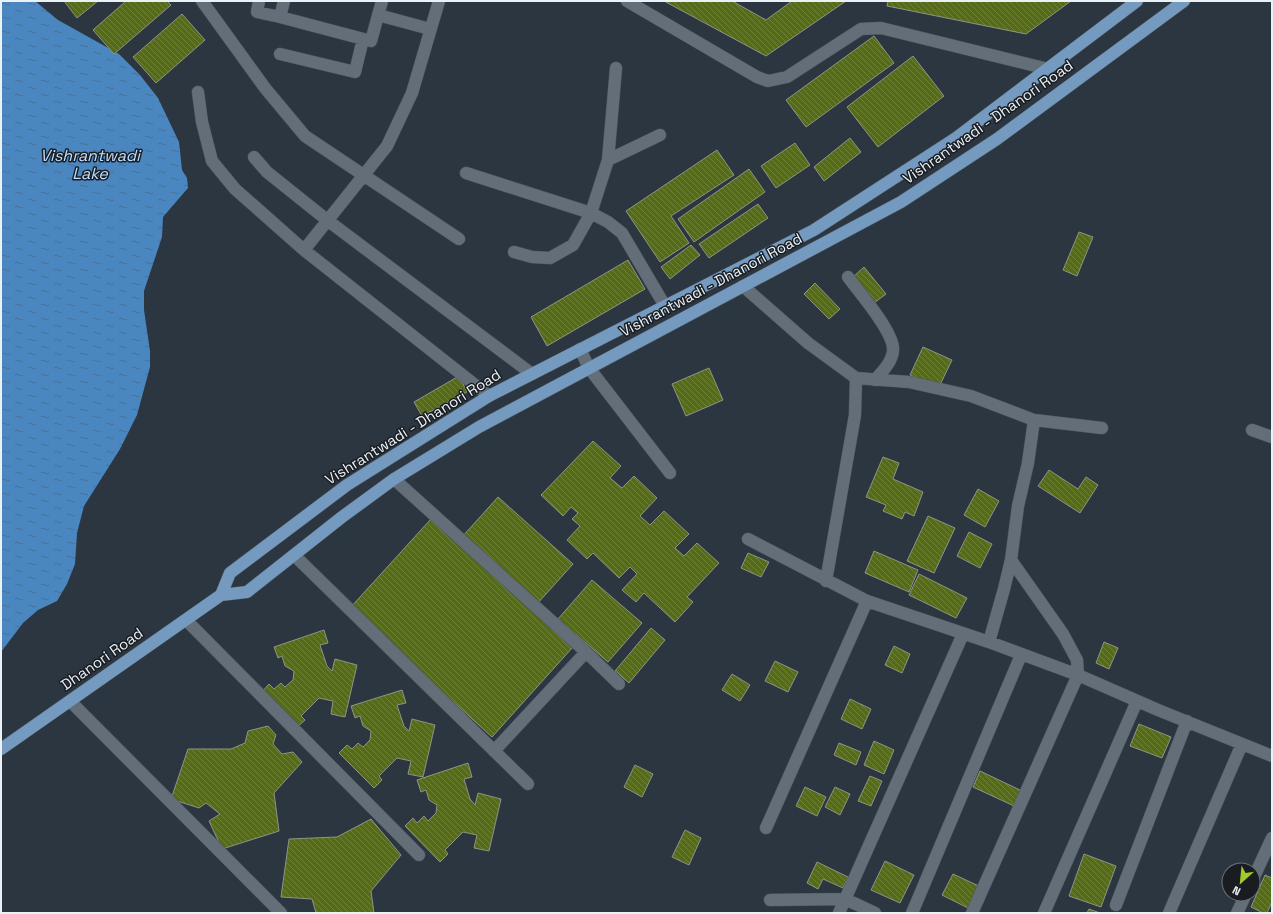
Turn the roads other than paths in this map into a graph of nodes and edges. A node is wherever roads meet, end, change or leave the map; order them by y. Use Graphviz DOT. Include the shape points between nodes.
graph roads {
  1 [pos="202,1"];
  2 [pos="259,1"];
  3 [pos="284,1"];
  4 [pos="382,1"];
  5 [pos="439,1"];
  6 [pos="627,1"];
  7 [pos="1138,1"];
  8 [pos="1184,1"];
  9 [pos="378,15"];
  10 [pos="280,17"];
  11 [pos="430,29"];
  12 [pos="363,39"];
  13 [pos="280,54"];
  14 [pos="616,68"];
  15 [pos="1048,69"];
  16 [pos="198,92"];
  17 [pos="660,134"];
  18 [pos="254,157"];
  19 [pos="608,160"];
  20 [pos="466,174"];
  21 [pos="364,175"];
  22 [pos="591,213"];
  23 [pos="327,220"];
  24 [pos="459,239"];
  25 [pos="304,250"];
  26 [pos="514,252"];
  27 [pos="848,277"];
  28 [pos="743,286"];
  29 [pos="665,306"];
  30 [pos="580,349"];
  31 [pos="589,368"];
  32 [pos="532,374"];
  33 [pos="856,378"];
  34 [pos="875,380"];
  35 [pos="489,396"];
  36 [pos="1034,420"];
  37 [pos="1102,428"];
  38 [pos="1252,430"];
  39 [pos="1272,437"];
  40 [pos="670,473"];
  41 [pos="394,479"];
  42 [pos="748,539"];
  43 [pos="294,555"];
  44 [pos="1010,560"];
  45 [pos="826,581"];
  46 [pos="221,596"];
  47 [pos="867,601"];
  48 [pos="186,620"];
  49 [pos="963,634"];
  50 [pos="989,642"];
  51 [pos="586,652"];
  52 [pos="1021,655"];
  53 [pos="1078,675"];
  54 [pos="619,684"];
  55 [pos="70,701"];
  56 [pos="1137,701"];
  57 [pos="1187,722"];
  58 [pos="1242,744"];
  59 [pos="1,749"];
  60 [pos="494,751"];
  61 [pos="1272,756"];
  62 [pos="528,784"];
  63 [pos="766,828"];
  64 [pos="1272,838"];
  65 [pos="419,855"];
  66 [pos="1261,862"];
  67 [pos="845,899"];
  68 [pos="770,900"];
  69 [pos="1242,902"];
  70 [pos="1116,905"];
  71 [pos="281,913"];
  72 [pos="839,913"];
  73 [pos="875,913"];
  74 [pos="912,913"];
  75 [pos="972,913"];
  76 [pos="1044,913"];
  77 [pos="1169,913"];
  78 [pos="1237,913"];
  1 -- 21 [label="street" via="265,88 305,136"];
  2 -- 10 [label="street" via="257,12"];
  3 -- 10 [label="street"];
  4 -- 9 [label="street"];
  5 -- 11 [label="street"];
  6 -- 15 [label="street" via="768,81 787,77 861,29 881,28"];
  7 -- 15 [label="main road, Vishrantwadi - Dhanori Road"];
  8 -- 28 [label="main road, Vishrantwadi - Dhanori Road" via="997,140 907,198"];
  9 -- 11 [label="street"];
  9 -- 12 [label="street" via="371,41"];
  10 -- 12 [label="street"];
  11 -- 21 [label="street" via="412,93 387,146"];
  12 -- 13 [label="street" via="355,72"];
  14 -- 19 [label="street"];
  15 -- 29 [label="main road, Vishrantwadi - Dhanori Road" via="956,138 814,230"];
  16 -- 25 [label="street" via="202,122 212,161 235,189"];
  17 -- 19 [label="street"];
  18 -- 23 [label="street" via="267,172"];
  19 -- 22 [label="street"];
  20 -- 22 [label="street"];
  21 -- 23 [label="street"];
  21 -- 24 [label="street"];
  22 -- 26 [label="street" via="572,245 550,258"];
  22 -- 29 [label="street" via="622,233"];
  23 -- 25 [label="street"];
  23 -- 32 [label="street"];
  25 -- 35 [label="street"];
  27 -- 34 [label="street" via="889,333 893,348 890,359"];
  28 -- 31 [label="main road, Vishrantwadi - Dhanori Road"];
  28 -- 33 [label="street" via="808,343"];
  29 -- 30 [label="main road, Vishrantwadi - Dhanori Road"];
  30 -- 31 [label="street"];
  30 -- 32 [label="main road, Vishrantwadi - Dhanori Road"];
  31 -- 40 [label="street"];
  31 -- 41 [label="main road, Vishrantwadi - Dhanori Road" via="479,427"];
  32 -- 35 [label="main road, Vishrantwadi - Dhanori Road"];
  33 -- 34 [label="street"];
  33 -- 45 [label="street" via="854,415"];
  34 -- 36 [label="street" via="909,382 971,396"];
  35 -- 46 [label="main road, Vishrantwadi - Dhanori Road" via="341,489 230,573"];
  36 -- 37 [label="street"];
  36 -- 44 [label="street"];
  38 -- 39 [label="street"];
  41 -- 43 [label="main road, Vishrantwadi - Dhanori Road"];
  41 -- 51 [label="street"];
  42 -- 45 [label="street"];
  43 -- 46 [label="main road, Vishrantwadi - Dhanori Road" via="247,592"];
  43 -- 60 [label="street"];
  44 -- 50 [label="street"];
  44 -- 53 [label="street" via="1063,634 1076,660"];
  45 -- 47 [label="street"];
  46 -- 48 [label="main road, Dhanori Road"];
  47 -- 49 [label="street"];
  47 -- 63 [label="street"];
  48 -- 55 [label="main road, Dhanori Road"];
  48 -- 65 [label="street"];
  49 -- 50 [label="street"];
  49 -- 67 [label="street"];
  50 -- 52 [label="street"];
  51 -- 54 [label="street"];
  51 -- 60 [label="street"];
  52 -- 53 [label="street"];
  52 -- 74 [label="street"];
  53 -- 56 [label="street"];
  53 -- 75 [label="street"];
  55 -- 59 [label="main road, Dhanori Road"];
  55 -- 71 [label="street"];
  56 -- 57 [label="street"];
  56 -- 76 [label="street"];
  57 -- 58 [label="street"];
  57 -- 70 [label="street"];
  58 -- 61 [label="street"];
  58 -- 77 [label="street"];
  60 -- 62 [label="street"];
  64 -- 66 [label="street"];
  67 -- 68 [label="street"];
  67 -- 72 [label="street"];
  67 -- 73 [label="street"];
  69 -- 78 [label="street"];
}
